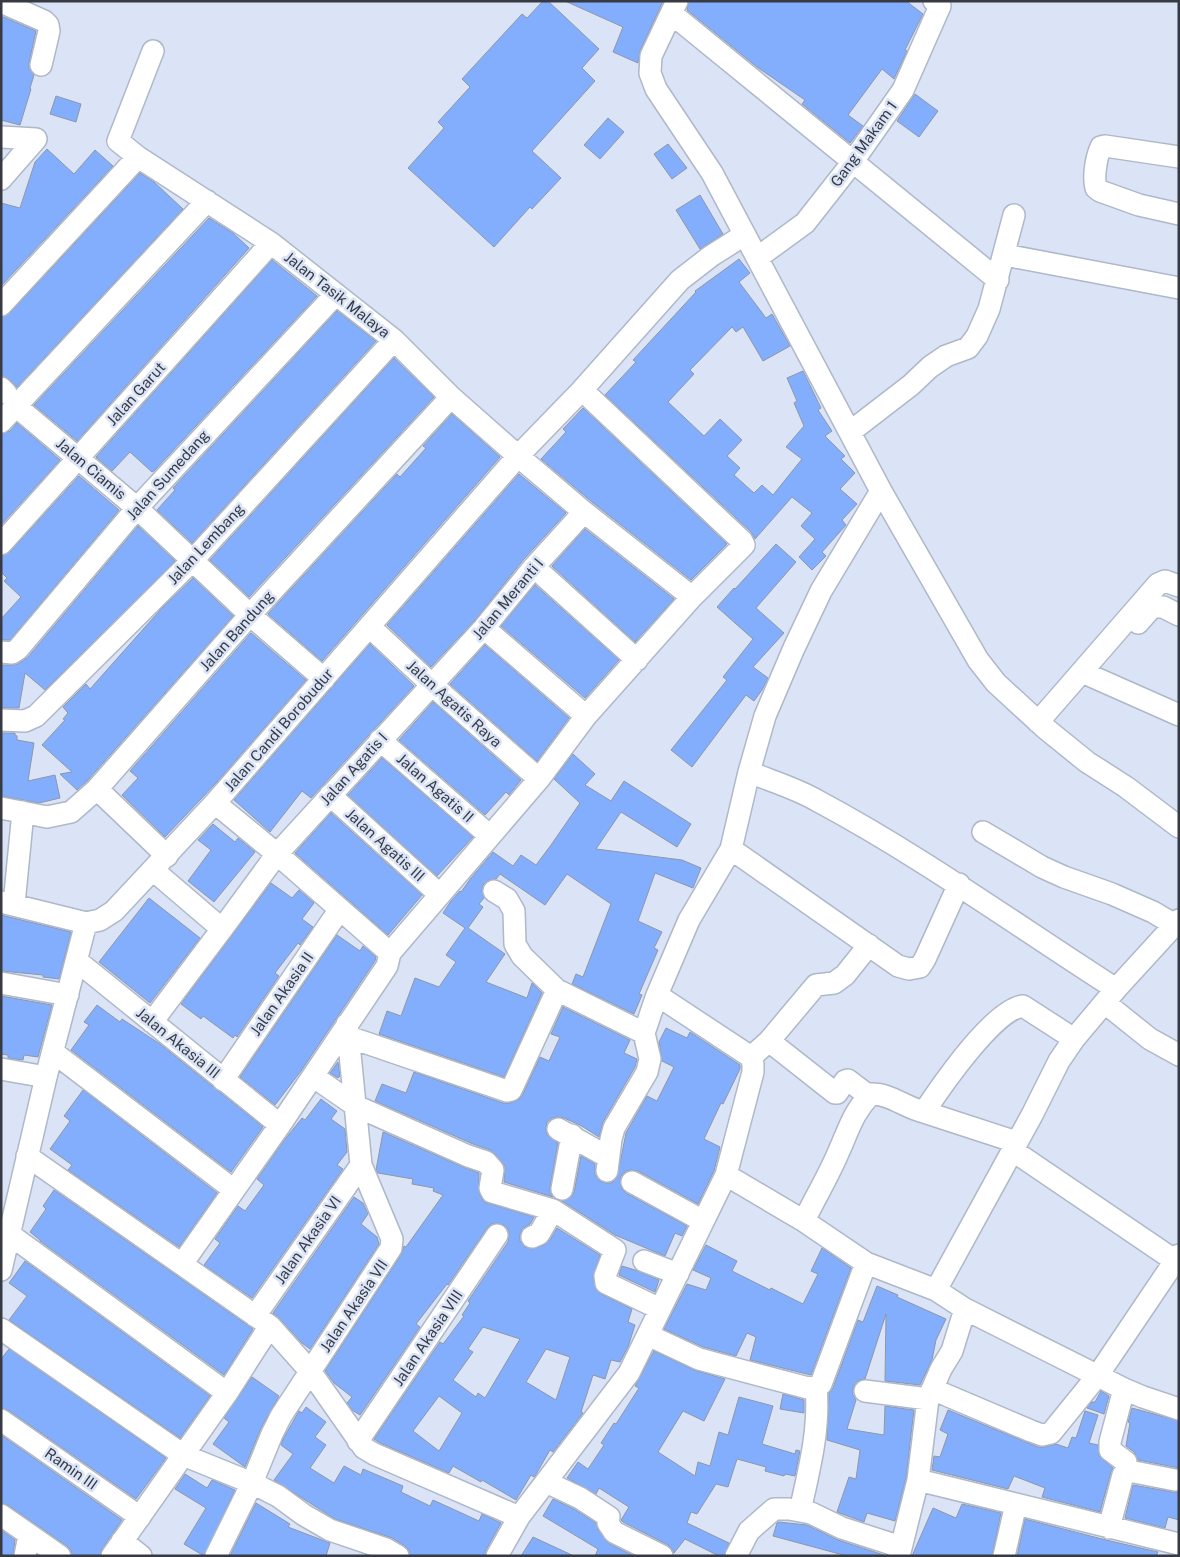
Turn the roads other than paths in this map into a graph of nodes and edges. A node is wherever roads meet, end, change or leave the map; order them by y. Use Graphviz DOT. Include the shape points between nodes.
graph roads {
  1 [pos="1,2"];
  2 [pos="937,4"];
  3 [pos="674,8"];
  4 [pos="153,51"];
  5 [pos="41,65"];
  6 [pos="1,137"];
  7 [pos="138,156"];
  8 [pos="1179,158"];
  9 [pos="853,162"];
  10 [pos="1,179"];
  11 [pos="207,201"];
  12 [pos="1179,214"];
  13 [pos="1014,215"];
  14 [pos="744,235"];
  15 [pos="271,244"];
  16 [pos="1005,254"];
  17 [pos="757,258"];
  18 [pos="998,280"];
  19 [pos="1179,288"];
  20 [pos="336,294"];
  21 [pos="1,305"];
  22 [pos="394,340"];
  23 [pos="582,390"];
  24 [pos="8,396"];
  25 [pos="451,396"];
  26 [pos="1,422"];
  27 [pos="850,432"];
  28 [pos="518,456"];
  29 [pos="79,458"];
  30 [pos="881,491"];
  31 [pos="137,508"];
  32 [pos="584,512"];
  33 [pos="1,544"];
  34 [pos="193,560"];
  35 [pos="534,567"];
  36 [pos="1179,586"];
  37 [pos="692,597"];
  38 [pos="250,615"];
  39 [pos="1179,615"];
  40 [pos="370,627"];
  41 [pos="484,628"];
  42 [pos="1,652"];
  43 [pos="637,660"];
  44 [pos="1091,676"];
  45 [pos="324,679"];
  46 [pos="431,684"];
  47 [pos="1179,715"];
  48 [pos="586,716"];
  49 [pos="1,720"];
  50 [pos="1041,725"];
  51 [pos="380,740"];
  52 [pos="749,772"];
  53 [pos="539,779"];
  54 [pos="97,789"];
  55 [pos="330,795"];
  56 [pos="215,803"];
  57 [pos="1,808"];
  58 [pos="23,812"];
  59 [pos="1179,827"];
  60 [pos="983,832"];
  61 [pos="490,836"];
  62 [pos="731,848"];
  63 [pos="277,854"];
  64 [pos="160,863"];
  65 [pos="959,884"];
  66 [pos="494,890"];
  67 [pos="440,895"];
  68 [pos="8,903"];
  69 [pos="340,909"];
  70 [pos="86,923"];
  71 [pos="1177,923"];
  72 [pos="222,929"];
  73 [pos="869,945"];
  74 [pos="390,953"];
  75 [pos="77,961"];
  76 [pos="1,982"];
  77 [pos="557,990"];
  78 [pos="657,994"];
  79 [pos="68,995"];
  80 [pos="1111,996"];
  81 [pos="152,1022"];
  82 [pos="348,1031"];
  83 [pos="644,1033"];
  84 [pos="1074,1039"];
  85 [pos="769,1041"];
  86 [pos="53,1052"];
  87 [pos="1179,1055"];
  88 [pos="751,1057"];
  89 [pos="1,1069"];
  90 [pos="314,1076"];
  91 [pos="46,1077"];
  92 [pos="223,1080"];
  93 [pos="869,1096"];
  94 [pos="356,1106"];
  95 [pos="924,1112"];
  96 [pos="280,1125"];
  97 [pos="1014,1146"];
  98 [pos="27,1156"];
  99 [pos="361,1164"];
  100 [pos="726,1175"];
  101 [pos="632,1182"];
  102 [pos="562,1189"];
  103 [pos="234,1190"];
  104 [pos="553,1210"];
  105 [pos="703,1221"];
  106 [pos="804,1221"];
  107 [pos="9,1234"];
  108 [pos="497,1235"];
  109 [pos="532,1237"];
  110 [pos="1176,1258"];
  111 [pos="644,1261"];
  112 [pos="866,1263"];
  113 [pos="182,1264"];
  114 [pos="1,1270"];
  115 [pos="678,1274"];
  116 [pos="936,1290"];
  117 [pos="660,1309"];
  118 [pos="965,1309"];
  119 [pos="262,1321"];
  120 [pos="1,1329"];
  121 [pos="648,1335"];
  122 [pos="310,1371"];
  123 [pos="1098,1375"];
  124 [pos="816,1387"];
  125 [pos="1124,1389"];
  126 [pos="866,1390"];
  127 [pos="226,1393"];
  128 [pos="930,1394"];
  129 [pos="1179,1409"];
  130 [pos="1,1420"];
  131 [pos="358,1441"];
  132 [pos="183,1454"];
  133 [pos="1126,1472"];
  134 [pos="918,1480"];
  135 [pos="1175,1480"];
  136 [pos="546,1482"];
  137 [pos="252,1483"];
  138 [pos="1016,1504"];
  139 [pos="800,1511"];
  140 [pos="1,1515"];
  141 [pos="140,1517"];
  142 [pos="519,1517"];
  143 [pos="1109,1528"];
  144 [pos="30,1535"];
  145 [pos="1179,1544"];
  146 [pos="117,1549"];
  147 [pos="900,1551"];
  148 [pos="24,1556"];
  149 [pos="60,1556"];
  150 [pos="141,1556"];
  151 [pos="216,1556"];
  152 [pos="398,1556"];
  153 [pos="497,1556"];
  154 [pos="662,1556"];
  155 [pos="736,1556"];
  156 [pos="1004,1556"];
  1 -- 5 [label="street" via="48,25"];
  2 -- 9 [label="street, Gang Makam 1" via="903,90"];
  3 -- 9 [label="street"];
  3 -- 14 [label="street" via="651,56 650,73 656,89 712,173"];
  4 -- 7 [label="street, Jalan Tasik Malaya" via="118,140"];
  6 -- 10 [label="street" via="36,139"];
  7 -- 11 [label="street, Jalan Tasik Malaya"];
  7 -- 21 [label="street"];
  8 -- 12 [label="street" via="1101,147 1095,182 1100,191 1139,205"];
  9 -- 17 [label="street, Gang Makam 1" via="805,223"];
  9 -- 18 [label="street"];
  11 -- 15 [label="street, Jalan Tasik Malaya"];
  11 -- 24 [label="street"];
  13 -- 16 [label="street"];
  14 -- 17 [label="street"];
  14 -- 23 [label="street, Jalan Candi Borobudur" via="680,280"];
  15 -- 20 [label="street, Jalan Tasik Malaya"];
  15 -- 29 [label="street, Jalan Garut"];
  16 -- 18 [label="street"];
  16 -- 19 [label="street"];
  17 -- 27 [label="street"];
  18 -- 27 [label="street" via="988,309 968,348 946,356 930,367"];
  20 -- 22 [label="street, Jalan Tasik Malaya"];
  20 -- 31 [label="street, Jalan Sumedang"];
  22 -- 25 [label="street, Jalan Tasik Malaya"];
  22 -- 34 [label="street, Jalan Lembang"];
  23 -- 28 [label="street, Jalan Candi Borobudur"];
  23 -- 37 [label="street" via="744,544"];
  24 -- 26 [label="street"];
  24 -- 29 [label="street, Jalan Ciamis"];
  25 -- 28 [label="street, Jalan Tasik Malaya"];
  25 -- 38 [label="street, Jalan Bandung"];
  27 -- 30 [label="street"];
  28 -- 32 [label="street, Jalan Tasik Malaya"];
  28 -- 40 [label="street, Jalan Candi Borobudur"];
  29 -- 31 [label="street, Jalan Ciamis"];
  29 -- 33 [label="street, Jalan Garut"];
  30 -- 50 [label="street" via="978,660 996,683"];
  30 -- 52 [label="street" via="821,591 794,648 765,716"];
  31 -- 34 [label="street, Jalan Ciamis"];
  31 -- 42 [label="street, Jalan Sumedang" via="18,649 12,653"];
  32 -- 35 [label="street, Jalan Meranti I"];
  32 -- 37 [label="street, Jalan Tasik Malaya"];
  34 -- 38 [label="street, Jalan Ciamis"];
  34 -- 49 [label="street, Jalan Lembang" via="36,716 26,721"];
  35 -- 41 [label="street, Jalan Meranti I"];
  35 -- 43 [label="street"];
  36 -- 50 [label="street" via="1165,582 1158,584"];
  37 -- 43 [label="street"];
  38 -- 45 [label="street, Jalan Ciamis"];
  38 -- 54 [label="street, Jalan Bandung"];
  39 -- 44 [label="street" via="1153,606"];
  40 -- 45 [label="street, Jalan Candi Borobudur"];
  40 -- 46 [label="street, Jalan Agatis Raya"];
  41 -- 46 [label="street, Jalan Meranti I"];
  41 -- 48 [label="street"];
  43 -- 48 [label="street"];
  44 -- 47 [label="street"];
  44 -- 50 [label="street"];
  45 -- 56 [label="street, Jalan Candi Borobudur"];
  46 -- 51 [label="street, Jalan Agatis I"];
  46 -- 53 [label="street, Jalan Agatis Raya"];
  48 -- 53 [label="street"];
  50 -- 59 [label="street"];
  51 -- 55 [label="street, Jalan Agatis I"];
  51 -- 61 [label="street, Jalan Agatis II"];
  52 -- 62 [label="street"];
  52 -- 65 [label="street" via="815,799"];
  53 -- 61 [label="street"];
  54 -- 58 [label="street, Jalan Bandung" via="71,812 46,817"];
  54 -- 64 [label="street"];
  55 -- 63 [label="street, Jalan Agatis I"];
  55 -- 67 [label="street, Jalan Agatis III"];
  56 -- 63 [label="street"];
  56 -- 64 [label="street, Jalan Candi Borobudur"];
  57 -- 58 [label="street, Jalan Bandung"];
  58 -- 68 [label="street"];
  60 -- 71 [label="street" via="1042,866"];
  61 -- 67 [label="street"];
  62 -- 73 [label="street"];
  62 -- 78 [label="street" via="689,920"];
  63 -- 69 [label="street"];
  63 -- 72 [label="street, Jalan Agatis I"];
  64 -- 70 [label="street, Jalan Candi Borobudur" via="114,911 100,920"];
  64 -- 72 [label="street"];
  65 -- 73 [label="street" via="920,967 898,966"];
  65 -- 80 [label="street" via="1060,953"];
  66 -- 77 [label="street" via="507,899 514,911 515,944 522,956"];
  67 -- 74 [label="street"];
  68 -- 70 [label="street"];
  69 -- 74 [label="street"];
  69 -- 92 [label="street, Jalan Akasia II"];
  70 -- 75 [label="street"];
  71 -- 80 [label="street"];
  72 -- 81 [label="street, Jalan Agatis I"];
  73 -- 85 [label="street" via="845,975 834,983 816,985"];
  74 -- 82 [label="street" via="387,966"];
  75 -- 79 [label="street"];
  75 -- 81 [label="street, Jalan Akasia III"];
  76 -- 79 [label="street"];
  77 -- 82 [label="street" via="511,1090"];
  77 -- 83 [label="street"];
  78 -- 83 [label="street"];
  78 -- 88 [label="street"];
  79 -- 86 [label="street"];
  80 -- 84 [label="street"];
  80 -- 87 [label="street" via="1150,1039"];
  81 -- 92 [label="street, Jalan Akasia III"];
  82 -- 90 [label="street"];
  82 -- 94 [label="street"];
  83 -- 102 [label="street" via="650,1060 647,1072 614,1128 607,1164 565,1132"];
  84 -- 95 [label="street" via="1022,1006 1017,1007 978,1040"];
  84 -- 97 [label="street"];
  85 -- 88 [label="street"];
  85 -- 93 [label="street" via="835,1093 848,1080"];
  86 -- 91 [label="street"];
  86 -- 103 [label="street"];
  88 -- 100 [label="street" via="753,1072"];
  89 -- 91 [label="street"];
  90 -- 94 [label="street"];
  90 -- 96 [label="street"];
  91 -- 98 [label="street"];
  92 -- 96 [label="street, Jalan Akasia III"];
  93 -- 95 [label="street" via="880,1094"];
  93 -- 106 [label="street" via="849,1124 839,1152"];
  94 -- 99 [label="street"];
  94 -- 104 [label="street" via="486,1162 493,1170 492,1192"];
  95 -- 97 [label="street"];
  96 -- 103 [label="street"];
  97 -- 110 [label="street"];
  97 -- 116 [label="street"];
  98 -- 107 [label="street"];
  98 -- 113 [label="street"];
  99 -- 119 [label="street, Jalan Akasia VI"];
  99 -- 122 [label="street, Jalan Akasia VII" via="392,1238 391,1248"];
  100 -- 105 [label="street"];
  100 -- 106 [label="street"];
  101 -- 105 [label="street"];
  103 -- 113 [label="street"];
  104 -- 109 [label="street" via="539,1234"];
  104 -- 117 [label="street" via="614,1250 605,1276 606,1283"];
  105 -- 115 [label="street"];
  106 -- 112 [label="street"];
  107 -- 114 [label="street"];
  107 -- 127 [label="street"];
  108 -- 131 [label="street, Jalan Akasia VIII"];
  110 -- 123 [label="street"];
  111 -- 115 [label="street"];
  112 -- 116 [label="street"];
  112 -- 124 [label="street" via="821,1384"];
  113 -- 119 [label="street"];
  115 -- 117 [label="street"];
  116 -- 118 [label="street"];
  117 -- 121 [label="street"];
  118 -- 123 [label="street"];
  118 -- 128 [label="street" via="952,1351"];
  119 -- 122 [label="street"];
  119 -- 127 [label="street, Jalan Akasia VI"];
  120 -- 132 [label="street"];
  121 -- 124 [label="street" via="717,1365 808,1388"];
  121 -- 136 [label="street" via="629,1373"];
  122 -- 131 [label="street"];
  122 -- 137 [label="street, Jalan Akasia VII" via="276,1425"];
  123 -- 125 [label="street"];
  123 -- 128 [label="street" via="1047,1435"];
  124 -- 139 [label="street" via="815,1442"];
  125 -- 129 [label="street"];
  125 -- 133 [label="street" via="1110,1450 1126,1462"];
  126 -- 128 [label="street"];
  127 -- 132 [label="street, Jalan Akasia VI"];
  128 -- 134 [label="street"];
  130 -- 141 [label="street, Ramin III"];
  131 -- 142 [label="street" via="374,1454"];
  132 -- 137 [label="street"];
  132 -- 141 [label="street, Jalan Akasia VI"];
  133 -- 135 [label="street"];
  133 -- 143 [label="street"];
  134 -- 138 [label="street"];
  134 -- 147 [label="street"];
  136 -- 142 [label="street"];
  136 -- 154 [label="street" via="580,1498 609,1517 608,1523 614,1532"];
  137 -- 151 [label="street, Jalan Akasia VII"];
  137 -- 152 [label="street" via="330,1530"];
  138 -- 143 [label="street"];
  138 -- 156 [label="street"];
  139 -- 147 [label="street"];
  139 -- 155 [label="street" via="774,1509 749,1531"];
  140 -- 144 [label="street"];
  141 -- 146 [label="street, Jalan Akasia VI"];
  142 -- 153 [label="street"];
  143 -- 145 [label="street"];
  144 -- 148 [label="street"];
  144 -- 149 [label="street"];
  146 -- 150 [label="street"];
}
